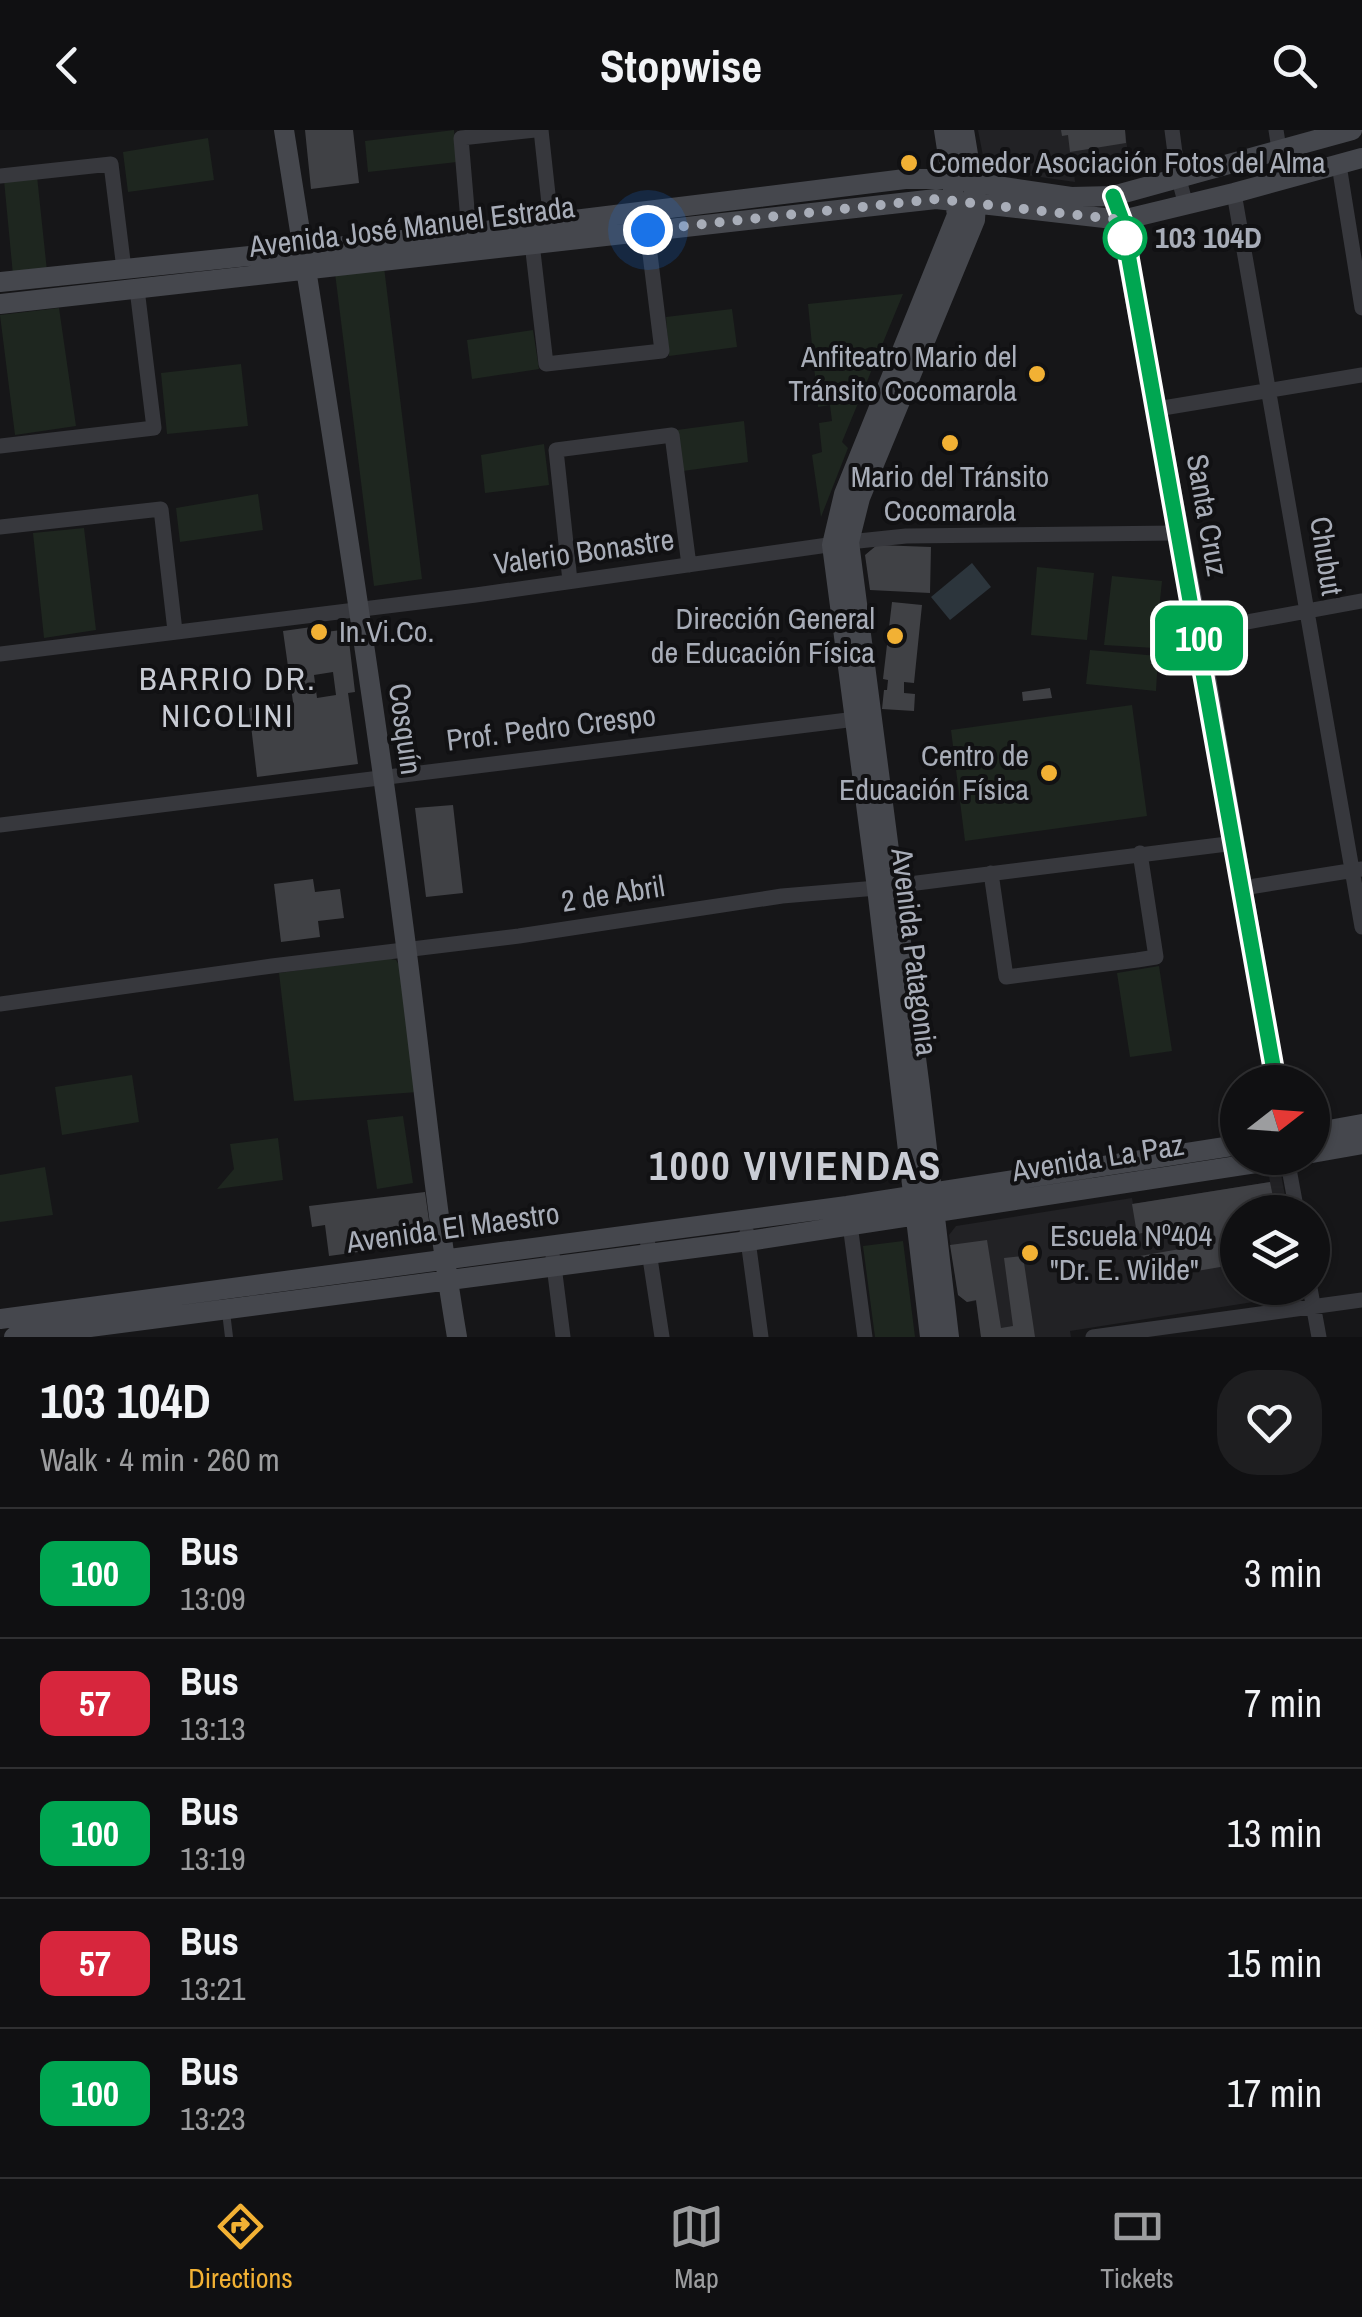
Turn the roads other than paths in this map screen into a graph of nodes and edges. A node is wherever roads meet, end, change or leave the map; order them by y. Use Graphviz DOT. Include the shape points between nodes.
graph roads {
  1 [pos="284,130"];
  2 [pos="538,130"];
  3 [pos="944,130"];
  4 [pos="964,130"];
  5 [pos="1172,130"];
  6 [pos="1352,130"];
  7 [pos="1277,140"];
  8 [pos="1362,158"];
  9 [pos="1339,165"];
  10 [pos="0,176"];
  11 [pos="1178,176"];
  12 [pos="964,191"];
  13 [pos="1234,194"];
  14 [pos="1113,196"];
  15 [pos="1186,205"];
  16 [pos="1122,220"];
  17 [pos="551,222"];
  18 [pos="648,230"];
  19 [pos="469,233"];
  20 [pos="532,244"];
  21 [pos="304,249"];
  22 [pos="124,268"];
  23 [pos="308,270"];
  24 [pos="0,282"];
  25 [pos="137,288"];
  26 [pos="0,304"];
  27 [pos="1362,308"];
  28 [pos="1362,375"];
  29 [pos="1270,390"];
  30 [pos="1157,409"];
  31 [pos="0,446"];
  32 [pos="0,528"];
  33 [pos="1178,533"];
  34 [pos="841,544"];
  35 [pos="689,565"];
  36 [pos="570,582"];
  37 [pos="1362,600"];
  38 [pos="358,607"];
  39 [pos="1306,610"];
  40 [pos="176,630"];
  41 [pos="1198,631"];
  42 [pos="0,654"];
  43 [pos="862,718"];
  44 [pos="382,775"];
  45 [pos="0,824"];
  46 [pos="1235,842"];
  47 [pos="1140,853"];
  48 [pos="1358,870"];
  49 [pos="991,873"];
  50 [pos="884,886"];
  51 [pos="1243,888"];
  52 [pos="1362,927"];
  53 [pos="406,948"];
  54 [pos="0,1004"];
  55 [pos="1273,1065"];
  56 [pos="1362,1124"];
  57 [pos="1330,1130"];
  58 [pos="1362,1144"];
  59 [pos="1220,1149"];
  60 [pos="1330,1150"];
  61 [pos="1220,1169"];
  62 [pos="923,1193"];
  63 [pos="848,1216"];
  64 [pos="925,1216"];
  65 [pos="744,1219"];
  66 [pos="748,1241"];
  67 [pos="648,1243"];
  68 [pos="552,1255"];
  69 [pos="445,1269"];
  70 [pos="224,1299"];
  71 [pos="1362,1300"];
  72 [pos="1313,1305"];
  73 [pos="1314,1308"];
  74 [pos="0,1319"];
  75 [pos="42,1328"];
  76 [pos="14,1337"];
  77 [pos="229,1337"];
  78 [pos="456,1337"];
  79 [pos="564,1337"];
  80 [pos="662,1337"];
  81 [pos="761,1337"];
  82 [pos="865,1337"];
  83 [pos="930,1337"];
  84 [pos="948,1337"];
  85 [pos="1094,1337"];
  86 [pos="1319,1337"];
  1 -- 21 [label="main road, Cosquín"];
  2 -- 17 [label="street"];
  2 -- 19 [label="street" via="460,138"];
  3 -- 12 [label="main road"];
  4 -- 12 [label="main road"];
  5 -- 11 [label="street"];
  6 -- 7 [label="main road, Avenida José Manuel Estrada"];
  7 -- 11 [label="main road, Avenida José Manuel Estrada"];
  8 -- 9 [label="main road, Avenida José Manuel Estrada"];
  9 -- 13 [label="main road, Avenida José Manuel Estrada"];
  9 -- 27 [label="street"];
  10 -- 22 [label="street" via="111,164"];
  11 -- 14 [label="main road, Avenida José Manuel Estrada"];
  11 -- 15 [label="street"];
  12 -- 14 [label="main road, Avenida José Manuel Estrada"];
  12 -- 16 [label="main road, Avenida José Manuel Estrada"];
  12 -- 17 [label="main road, Avenida José Manuel Estrada" via="905,179"];
  12 -- 18 [label="main road, Avenida José Manuel Estrada"];
  12 -- 34 [label="main road, Avenida Patagonia" via="844,494"];
  13 -- 15 [label="main road, Avenida José Manuel Estrada"];
  13 -- 29 [label="street, Chubut"];
  14 -- 16 [label="main road, Santa Cruz"];
  15 -- 16 [label="main road, Avenida José Manuel Estrada"];
  16 -- 30 [label="main road, Santa Cruz"];
  17 -- 19 [label="main road, Avenida José Manuel Estrada"];
  18 -- 20 [label="main road, Avenida José Manuel Estrada"];
  18 -- 20 [label="street" via="662,351 546,364"];
  19 -- 21 [label="main road, Avenida José Manuel Estrada"];
  20 -- 23 [label="main road, Avenida José Manuel Estrada"];
  21 -- 22 [label="main road, Avenida José Manuel Estrada"];
  21 -- 23 [label="main road, Cosquín"];
  22 -- 24 [label="main road, Avenida José Manuel Estrada"];
  23 -- 25 [label="main road, Avenida José Manuel Estrada"];
  23 -- 38 [label="main road, Cosquín"];
  25 -- 26 [label="main road, Avenida José Manuel Estrada"];
  25 -- 31 [label="street" via="154,428"];
  28 -- 29 [label="street"];
  29 -- 30 [label="street"];
  29 -- 39 [label="street, Chubut"];
  30 -- 33 [label="main road, Santa Cruz"];
  32 -- 40 [label="street" via="161,510"];
  33 -- 34 [label="street, Valerio Bonastre" via="906,536"];
  33 -- 41 [label="main road, Santa Cruz"];
  34 -- 35 [label="street, Valerio Bonastre"];
  34 -- 43 [label="main road, Avenida Patagonia"];
  35 -- 36 [label="street, Valerio Bonastre"];
  35 -- 36 [label="street" via="672,435 556,450"];
  36 -- 38 [label="street, Valerio Bonastre"];
  37 -- 39 [label="street"];
  38 -- 40 [label="street, Valerio Bonastre"];
  38 -- 44 [label="main road, Cosquín"];
  39 -- 41 [label="street"];
  39 -- 48 [label="street, Chubut"];
  40 -- 42 [label="street, Valerio Bonastre"];
  41 -- 46 [label="main road, Santa Cruz"];
  43 -- 44 [label="street, Prof. Pedro Crespo"];
  43 -- 50 [label="main road, Avenida Patagonia"];
  44 -- 45 [label="street, Prof. Pedro Crespo"];
  44 -- 53 [label="main road, Cosquín"];
  46 -- 47 [label="street, 2 de Abril"];
  46 -- 51 [label="main road, Santa Cruz"];
  47 -- 49 [label="street, 2 de Abril"];
  47 -- 49 [label="street" via="1156,957 1137,960 1006,977"];
  48 -- 51 [label="street"];
  48 -- 52 [label="street, Chubut"];
  49 -- 50 [label="street, 2 de Abril"];
  50 -- 53 [label="street, 2 de Abril"];
  50 -- 62 [label="main road, Avenida Patagonia"];
  51 -- 55 [label="main road, Santa Cruz"];
  53 -- 54 [label="street, 2 de Abril"];
  53 -- 69 [label="main road, Cosquín"];
  56 -- 57 [label="main road"];
  58 -- 60 [label="main road"];
  59 -- 62 [label="main road, Avenida La Paz"];
  61 -- 64 [label="main road, Avenida La Paz"];
  62 -- 63 [label="main road, Avenida El Maestro"];
  62 -- 64 [label="main road, Avenida Patagonia"];
  63 -- 64 [label="main road, Avenida El Maestro"];
  63 -- 65 [label="main road, Avenida El Maestro"];
  63 -- 66 [label="main road, Avenida El Maestro"];
  63 -- 82 [label="street"];
  64 -- 83 [label="main road, Avenida Patagonia"];
  64 -- 84 [label="main road, Avenida Patagonia"];
  65 -- 66 [label="street"];
  65 -- 67 [label="main road, Avenida El Maestro"];
  66 -- 67 [label="main road, Avenida El Maestro"];
  66 -- 81 [label="street"];
  67 -- 68 [label="main road, Avenida El Maestro"];
  67 -- 80 [label="street"];
  68 -- 69 [label="main road, Avenida El Maestro"];
  68 -- 79 [label="street"];
  69 -- 70 [label="main road, Avenida El Maestro"];
  69 -- 78 [label="main road, Cosquín"];
  70 -- 75 [label="main road, Avenida El Maestro"];
  70 -- 77 [label="lane"];
  71 -- 73 [label="street"];
  72 -- 73 [label="street"];
  73 -- 85 [label="street"];
  73 -- 86 [label="street"];
  74 -- 75 [label="main road, Avenida El Maestro"];
  75 -- 76 [label="main road, Avenida El Maestro"];
}
